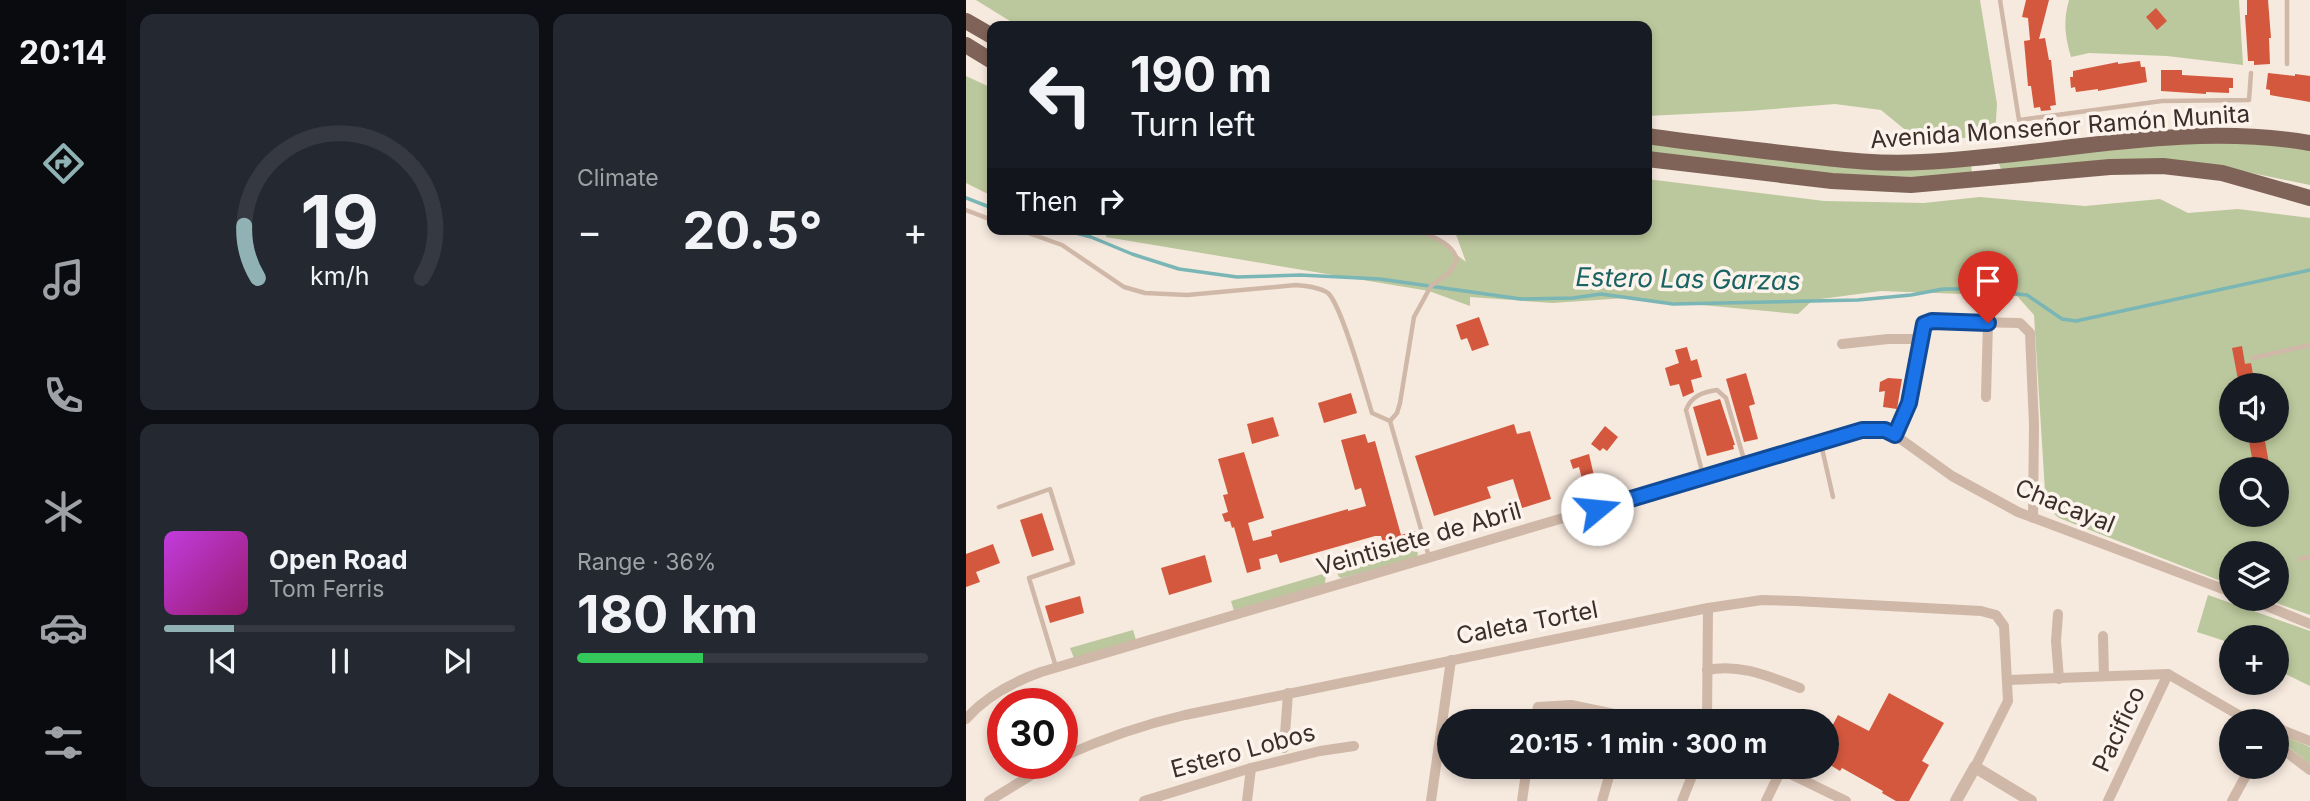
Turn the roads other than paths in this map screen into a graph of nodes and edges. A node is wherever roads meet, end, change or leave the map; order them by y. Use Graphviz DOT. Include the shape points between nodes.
graph roads {
  1 [pos="2000,0"];
  2 [pos="2287,0"];
  3 [pos="966,21"];
  4 [pos="987,33"];
  5 [pos="966,45"];
  6 [pos="987,58"];
  7 [pos="2287,64"];
  8 [pos="2251,73"];
  9 [pos="1652,137"];
  10 [pos="2310,143"];
  11 [pos="1994,155"];
  12 [pos="1975,157"];
  13 [pos="1652,160"];
  14 [pos="1998,176"];
  15 [pos="1978,178"];
  16 [pos="2310,198"];
  17 [pos="966,210"];
  18 [pos="987,218"];
  19 [pos="1034,235"];
  20 [pos="1427,235"];
  21 [pos="1988,323"];
  22 [pos="1921,339"];
  23 [pos="1842,344"];
  24 [pos="2310,345"];
  25 [pos="2253,358"];
  26 [pos="1986,397"];
  27 [pos="1390,421"];
  28 [pos="1895,435"];
  29 [pos="1821,442"];
  30 [pos="1746,464"];
  31 [pos="1703,477"];
  32 [pos="1833,497"];
  33 [pos="999,507"];
  34 [pos="2033,518"];
  35 [pos="2310,557"];
  36 [pos="1429,558"];
  37 [pos="2300,559"];
  38 [pos="2219,588"];
  39 [pos="1707,608"];
  40 [pos="2278,611"];
  41 [pos="2058,614"];
  42 [pos="2310,624"];
  43 [pos="2103,636"];
  44 [pos="1451,660"];
  45 [pos="1056,667"];
  46 [pos="1707,670"];
  47 [pos="2168,674"];
  48 [pos="2104,676"];
  49 [pos="2059,679"];
  50 [pos="2008,680"];
  51 [pos="1800,688"];
  52 [pos="1288,693"];
  53 [pos="1537,709"];
  54 [pos="1588,709"];
  55 [pos="1707,709"];
  56 [pos="2230,709"];
  57 [pos="966,719"];
  58 [pos="2289,733"];
  59 [pos="2310,741"];
  60 [pos="1354,746"];
  61 [pos="1284,748"];
  62 [pos="1078,750"];
  63 [pos="2289,754"];
  64 [pos="1975,767"];
  65 [pos="1251,768"];
  66 [pos="2310,770"];
  67 [pos="1025,779"];
  68 [pos="1525,779"];
  69 [pos="1608,779"];
  70 [pos="1691,779"];
  71 [pos="1773,779"];
  72 [pos="1800,779"];
  73 [pos="2244,779"];
  74 [pos="989,801"];
  75 [pos="1144,801"];
  76 [pos="1247,801"];
  77 [pos="1432,801"];
  78 [pos="1522,801"];
  79 [pos="1602,801"];
  80 [pos="1682,801"];
  81 [pos="1766,801"];
  82 [pos="1846,801"];
  83 [pos="1956,801"];
  84 [pos="2031,801"];
  85 [pos="2108,801"];
  86 [pos="2232,801"];
  1 -- 8 [label="lane" via="2019,120 2162,101 2249,100"];
  2 -- 7 [label="lane"];
  3 -- 4 [label="main road"];
  5 -- 6 [label="main road"];
  9 -- 12 [label="main road, Avenida Monseñor Ramón Munita" via="1868,162"];
  10 -- 11 [label="main road, Avenida Monseñor Ramón Munita" via="2206,135"];
  11 -- 12 [label="main road, Avenida Monseñor Ramón Munita"];
  11 -- 14 [label="main road"];
  12 -- 15 [label="main road"];
  13 -- 15 [label="main road, Avenida Monseñor Ramón Munita" via="1870,184"];
  14 -- 15 [label="main road, Avenida Monseñor Ramón Munita"];
  14 -- 16 [label="main road, Avenida Monseñor Ramón Munita" via="2163,166 2222,173"];
  17 -- 18 [label="lane"];
  19 -- 27 [label="lane" via="1062,245 1124,287 1146,293 1187,295 1296,285 1327,292 1342,317 1372,413"];
  20 -- 27 [label="lane" via="1451,248 1457,260 1418,307 1409,335 1400,403"];
  21 -- 22 [label="street" via="1932,321 1924,324"];
  21 -- 26 [label="street"];
  21 -- 34 [label="street" via="2020,323 2030,332"];
  22 -- 23 [label="street"];
  22 -- 28 [label="street" via="1909,403"];
  24 -- 25 [label="lane"];
  27 -- 36 [label="lane"];
  28 -- 29 [label="street, Veintisiete de Abril" via="1862,430"];
  28 -- 34 [label="street, Chacayal" via="1952,476"];
  29 -- 30 [label="street, Veintisiete de Abril"];
  29 -- 32 [label="lane"];
  30 -- 31 [label="street, Veintisiete de Abril"];
  30 -- 31 [label="lane" via="1726,398 1717,390 1703,393 1686,410"];
  31 -- 36 [label="street, Veintisiete de Abril"];
  33 -- 45 [label="lane" via="1050,489 1073,563 1029,578"];
  34 -- 38 [label="street, Chacayal"];
  35 -- 37 [label="lane"];
  36 -- 45 [label="street, Veintisiete de Abril"];
  39 -- 44 [label="street, Caleta Tortel"];
  39 -- 46 [label="street"];
  39 -- 50 [label="street, Caleta Tortel" via="1762,600 1980,611 1996,615 2004,626"];
  40 -- 42 [label="street"];
  41 -- 49 [label="street"];
  43 -- 48 [label="street"];
  44 -- 52 [label="street, Caleta Tortel"];
  44 -- 77 [label="street"];
  45 -- 57 [label="street, Veintisiete de Abril" via="999,692"];
  46 -- 51 [label="street" via="1759,673"];
  46 -- 55 [label="street"];
  47 -- 48 [label="street"];
  47 -- 56 [label="street"];
  47 -- 85 [label="street, Pacifico"];
  48 -- 49 [label="street"];
  49 -- 50 [label="street"];
  50 -- 64 [label="street" via="2008,701"];
  52 -- 61 [label="street"];
  52 -- 62 [label="street, Caleta Tortel" via="1157,721"];
  53 -- 54 [label="street" via="1571,705"];
  58 -- 59 [label="street"];
  60 -- 65 [label="street, Estero Lobos"];
  63 -- 66 [label="street"];
  64 -- 83 [label="street"];
  64 -- 84 [label="street"];
  65 -- 75 [label="street, Estero Lobos"];
  65 -- 76 [label="street"];
  67 -- 74 [label="street"];
  68 -- 78 [label="street"];
  69 -- 79 [label="street"];
  70 -- 80 [label="street"];
  71 -- 81 [label="street"];
  72 -- 82 [label="street"];
  73 -- 86 [label="street"];
}
